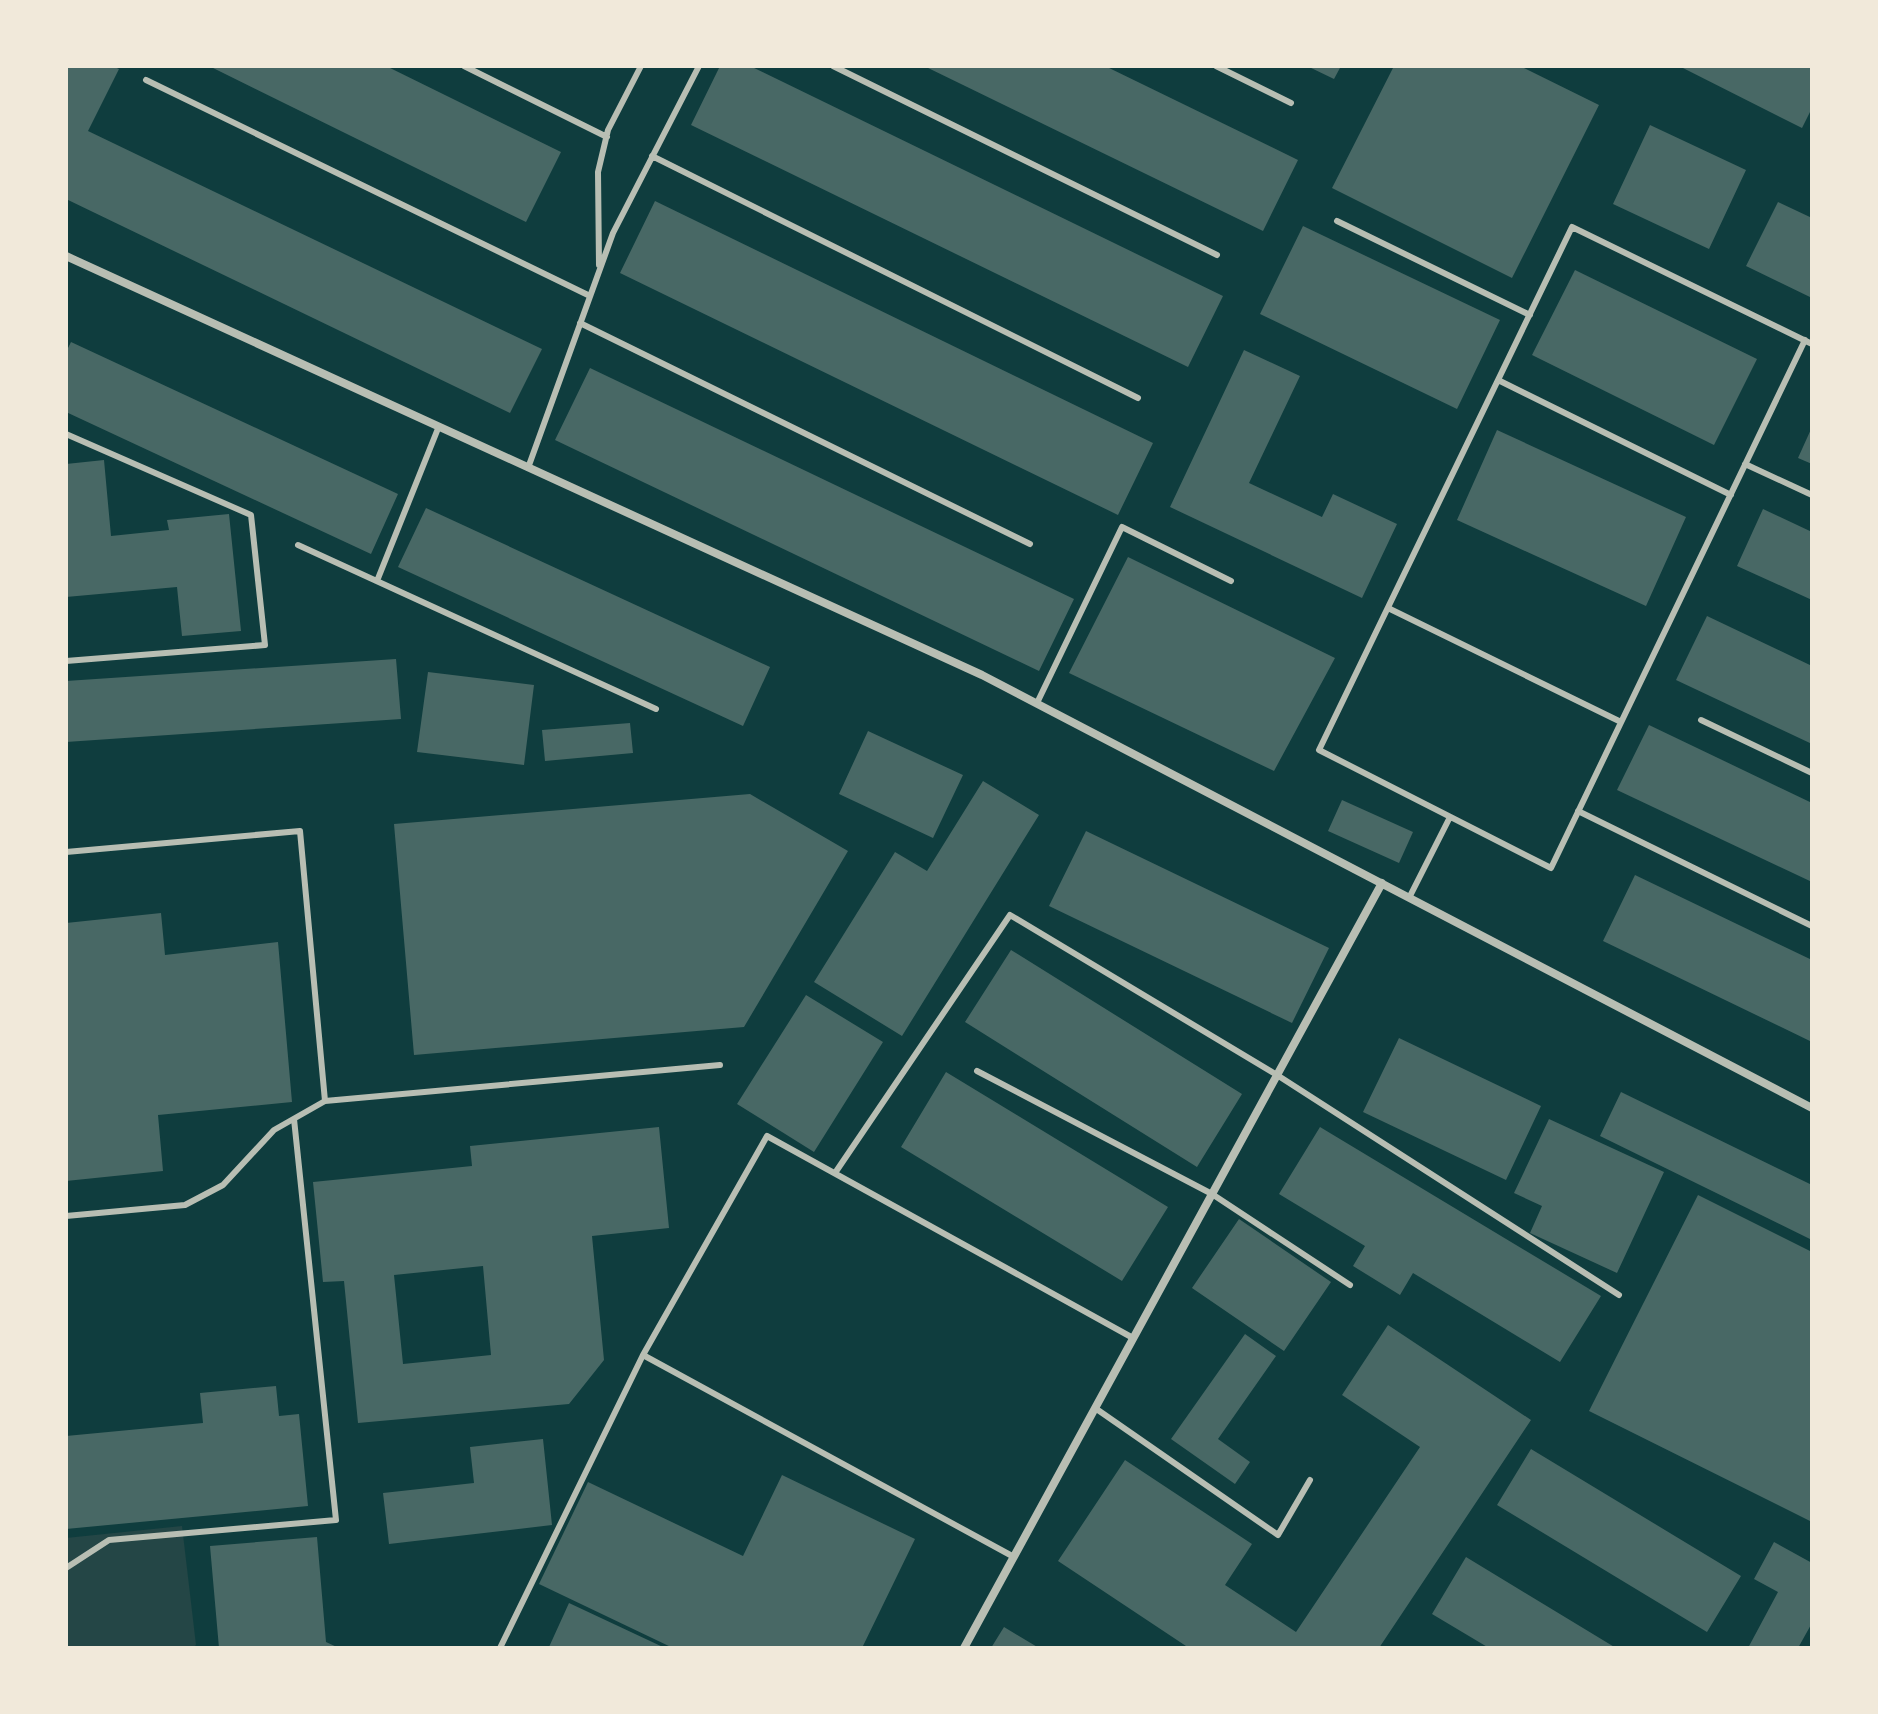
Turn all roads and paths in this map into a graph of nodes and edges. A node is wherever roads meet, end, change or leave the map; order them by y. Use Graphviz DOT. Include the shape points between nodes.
graph roads {
  1 [pos="464,66"];
  2 [pos="641,66"];
  3 [pos="699,66"];
  4 [pos="833,66"];
  5 [pos="1216,66"];
  6 [pos="146,80"];
  7 [pos="1291,103"];
  8 [pos="607,137"];
  9 [pos="652,156"];
  10 [pos="1337,221"];
  11 [pos="1217,255"];
  12 [pos="66,256"];
  13 [pos="599,270"];
  14 [pos="590,296"];
  15 [pos="1530,315"];
  16 [pos="580,323"];
  17 [pos="1808,342"];
  18 [pos="1498,380"];
  19 [pos="1138,398"];
  20 [pos="439,426"];
  21 [pos="66,434"];
  22 [pos="1745,464"];
  23 [pos="528,468"];
  24 [pos="1731,495"];
  25 [pos="1812,495"];
  26 [pos="1030,544"];
  27 [pos="298,545"];
  28 [pos="377,581"];
  29 [pos="1231,581"];
  30 [pos="1388,608"];
  31 [pos="66,661"];
  32 [pos="1037,703"];
  33 [pos="656,709"];
  34 [pos="1701,720"];
  35 [pos="1621,722"];
  36 [pos="1812,773"];
  37 [pos="1578,811"];
  38 [pos="1450,817"];
  39 [pos="66,852"];
  40 [pos="1382,883"];
  41 [pos="1409,898"];
  42 [pos="1812,926"];
  43 [pos="720,1065"];
  44 [pos="977,1071"];
  45 [pos="1277,1075"];
  46 [pos="325,1101"];
  47 [pos="1812,1108"];
  48 [pos="294,1119"];
  49 [pos="835,1173"];
  50 [pos="1212,1194"];
  51 [pos="66,1216"];
  52 [pos="1350,1285"];
  53 [pos="1619,1295"];
  54 [pos="1133,1338"];
  55 [pos="643,1355"];
  56 [pos="1095,1408"];
  57 [pos="1310,1480"];
  58 [pos="1014,1557"];
  59 [pos="66,1568"];
  60 [pos="500,1648"];
  61 [pos="964,1648"];
  1 -- 8 [label="lane"];
  2 -- 8 [label="lane"];
  3 -- 9 [label="lane"];
  4 -- 11 [label="lane"];
  5 -- 7 [label="lane"];
  6 -- 14 [label="lane"];
  8 -- 13 [label="lane" via="598,172"];
  9 -- 13 [label="lane"];
  9 -- 19 [label="lane"];
  10 -- 15 [label="lane"];
  12 -- 20 [label="street"];
  13 -- 14 [label="lane"];
  14 -- 16 [label="lane"];
  15 -- 17 [label="lane" via="1572,227"];
  15 -- 18 [label="lane"];
  16 -- 23 [label="lane"];
  16 -- 26 [label="lane"];
  17 -- 22 [label="lane"];
  18 -- 24 [label="lane"];
  18 -- 30 [label="lane"];
  20 -- 23 [label="street"];
  20 -- 28 [label="lane"];
  21 -- 31 [label="lane" via="251,515 265,645"];
  22 -- 24 [label="lane"];
  22 -- 25 [label="lane"];
  23 -- 32 [label="street"];
  24 -- 35 [label="lane"];
  27 -- 28 [label="lane"];
  28 -- 33 [label="lane"];
  29 -- 32 [label="lane" via="1122,527"];
  30 -- 35 [label="lane"];
  30 -- 38 [label="lane" via="1319,750"];
  32 -- 40 [label="street"];
  34 -- 36 [label="lane"];
  35 -- 37 [label="lane"];
  37 -- 38 [label="lane" via="1551,868"];
  37 -- 42 [label="lane"];
  38 -- 41 [label="lane"];
  39 -- 46 [label="lane" via="300,831"];
  40 -- 41 [label="street"];
  40 -- 45 [label="street"];
  41 -- 47 [label="street"];
  43 -- 46 [label="lane"];
  44 -- 50 [label="lane"];
  45 -- 49 [label="lane" via="1010,915"];
  45 -- 50 [label="street"];
  45 -- 53 [label="lane"];
  46 -- 48 [label="lane"];
  48 -- 51 [label="lane" via="274,1130 223,1185 185,1205"];
  48 -- 59 [label="lane" via="336,1520 109,1540"];
  49 -- 54 [label="lane"];
  49 -- 55 [label="lane" via="767,1136"];
  50 -- 52 [label="lane"];
  50 -- 54 [label="street"];
  54 -- 56 [label="street"];
  55 -- 58 [label="lane"];
  55 -- 60 [label="lane"];
  56 -- 57 [label="lane" via="1278,1535"];
  56 -- 58 [label="street"];
  58 -- 61 [label="street"];
}
